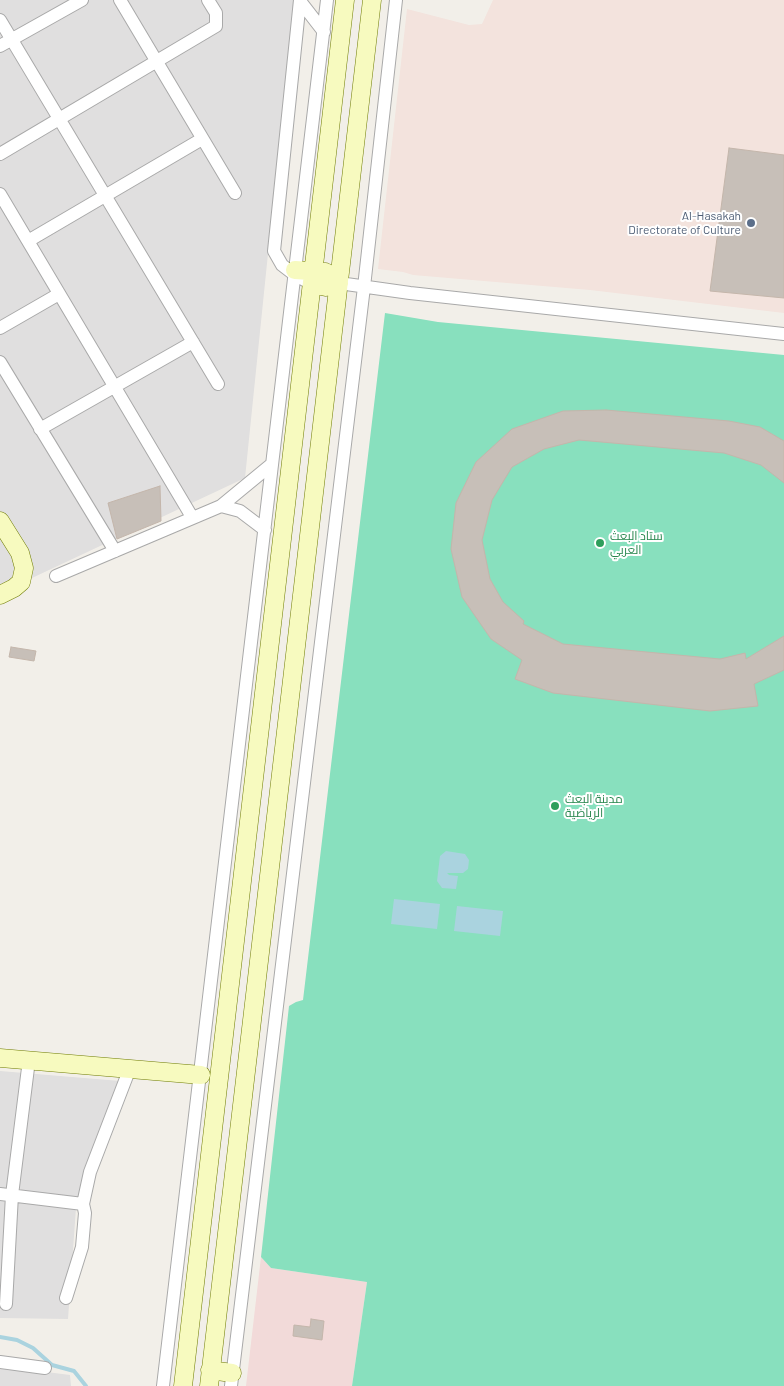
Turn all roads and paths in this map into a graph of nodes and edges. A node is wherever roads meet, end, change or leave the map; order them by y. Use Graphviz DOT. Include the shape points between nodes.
graph roads {
  1 [pos="82,0"];
  2 [pos="120,0"];
  3 [pos="208,0"];
  4 [pos="328,0"];
  5 [pos="345,0"];
  6 [pos="372,0"];
  7 [pos="396,0"];
  8 [pos="300,1"];
  9 [pos="0,20"];
  10 [pos="324,32"];
  11 [pos="12,40"];
  12 [pos="0,46"];
  13 [pos="157,62"];
  14 [pos="60,119"];
  15 [pos="202,139"];
  16 [pos="0,154"];
  17 [pos="235,193"];
  18 [pos="0,194"];
  19 [pos="105,196"];
  20 [pos="28,241"];
  21 [pos="295,273"];
  22 [pos="312,278"];
  23 [pos="339,283"];
  24 [pos="364,287"];
  25 [pos="59,294"];
  26 [pos="0,328"];
  27 [pos="784,334"];
  28 [pos="193,342"];
  29 [pos="0,362"];
  30 [pos="218,384"];
  31 [pos="114,387"];
  32 [pos="40,429"];
  33 [pos="272,464"];
  34 [pos="221,506"];
  35 [pos="192,517"];
  36 [pos="0,521"];
  37 [pos="264,530"];
  38 [pos="115,551"];
  39 [pos="56,576"];
  40 [pos="0,595"];
  41 [pos="0,1058"];
  42 [pos="29,1060"];
  43 [pos="130,1068"];
  44 [pos="200,1075"];
  45 [pos="6,1194"];
  46 [pos="83,1204"];
  47 [pos="66,1298"];
  48 [pos="6,1304"];
  49 [pos="0,1362"];
  50 [pos="45,1368"];
  51 [pos="210,1378"];
  52 [pos="232,1380"];
  53 [pos="163,1386"];
  54 [pos="183,1386"];
  1 -- 11 [label="street"];
  2 -- 13 [label="street"];
  3 -- 13 [label="street" via="216,13 216,26"];
  4 -- 10 [label="street"];
  5 -- 22 [label="main road"];
  6 -- 23 [label="main road"];
  7 -- 24 [label="street"];
  8 -- 10 [label="street"];
  8 -- 21 [label="street" via="274,251 277,260"];
  9 -- 11 [label="street"];
  10 -- 21 [label="street"];
  11 -- 12 [label="street"];
  11 -- 14 [label="street"];
  13 -- 14 [label="street"];
  13 -- 15 [label="street"];
  14 -- 16 [label="street"];
  14 -- 19 [label="street"];
  15 -- 17 [label="street"];
  15 -- 19 [label="street"];
  18 -- 20 [label="street"];
  19 -- 20 [label="street"];
  19 -- 28 [label="street"];
  20 -- 25 [label="street"];
  21 -- 22 [label="main road"];
  21 -- 33 [label="street"];
  22 -- 23 [label="main road" via="331,274"];
  22 -- 54 [label="main road"];
  23 -- 24 [label="street"];
  23 -- 51 [label="main road"];
  24 -- 27 [label="street"];
  24 -- 52 [label="street"];
  25 -- 26 [label="street"];
  25 -- 31 [label="street"];
  28 -- 30 [label="street"];
  28 -- 31 [label="street"];
  29 -- 32 [label="street"];
  31 -- 32 [label="street"];
  31 -- 35 [label="street"];
  32 -- 38 [label="street"];
  33 -- 34 [label="street"];
  33 -- 37 [label="street"];
  34 -- 35 [label="street"];
  34 -- 37 [label="street" via="240,511"];
  35 -- 38 [label="street"];
  36 -- 40 [label="main road" via="20,553 24,568 21,582"];
  37 -- 44 [label="street"];
  38 -- 39 [label="street"];
  41 -- 42 [label="main road"];
  42 -- 43 [label="main road"];
  42 -- 45 [label="street"];
  43 -- 44 [label="main road"];
  43 -- 46 [label="street" via="90,1172"];
  44 -- 53 [label="street"];
  45 -- 46 [label="street"];
  45 -- 48 [label="street"];
  46 -- 47 [label="street" via="82,1247"];
  49 -- 50 [label="street"];
  51 -- 52 [label="main road"];
}
